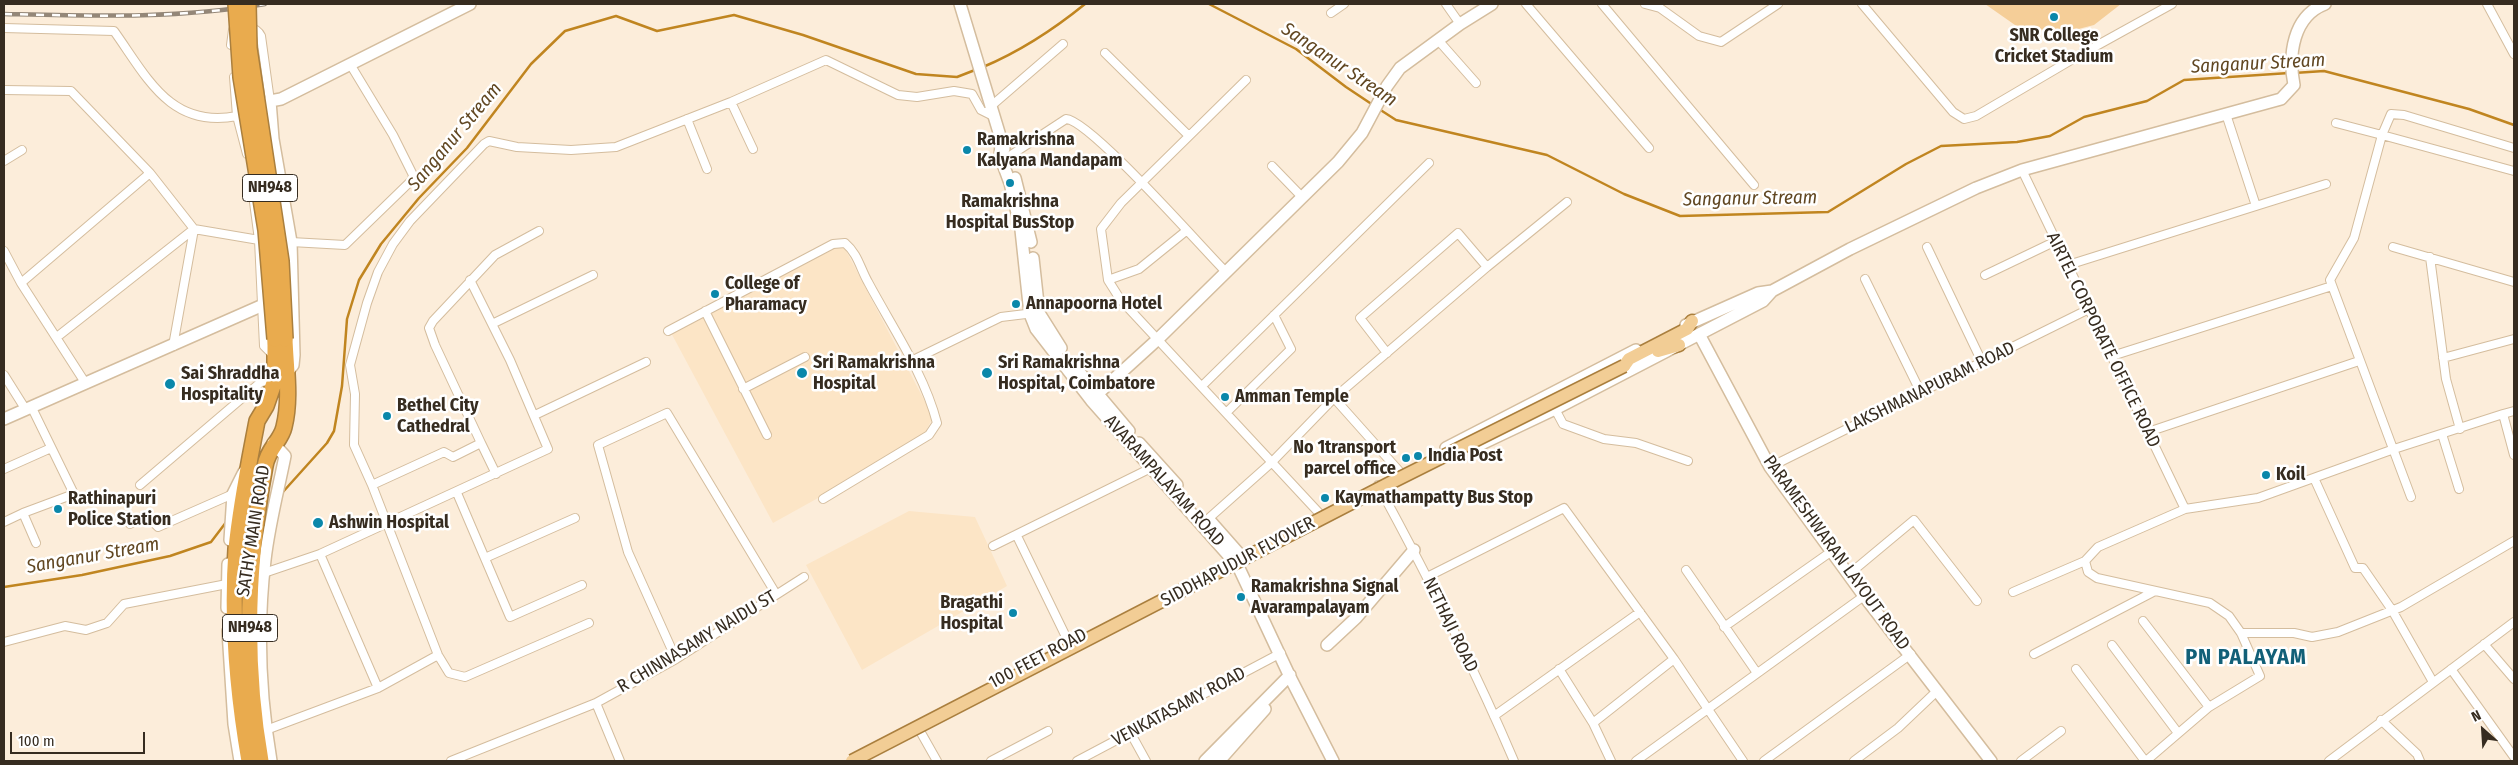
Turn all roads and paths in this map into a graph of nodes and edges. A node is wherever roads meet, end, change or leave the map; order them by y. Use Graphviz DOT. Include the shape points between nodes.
graph roads {
  1 [pos="236,4"];
  2 [pos="248,4"];
  3 [pos="470,4"];
  4 [pos="959,4"];
  5 [pos="1344,4"];
  6 [pos="1446,4"];
  7 [pos="1492,4"];
  8 [pos="1526,4"];
  9 [pos="1602,4"];
  10 [pos="1645,4"];
  11 [pos="1778,4"];
  12 [pos="1862,4"];
  13 [pos="2172,4"];
  14 [pos="2325,4"];
  15 [pos="2487,4"];
  16 [pos="1331,13"];
  17 [pos="1460,24"];
  18 [pos="4,28"];
  19 [pos="1438,40"];
  20 [pos="1063,44"];
  21 [pos="1105,53"];
  22 [pos="2514,54"];
  23 [pos="350,64"];
  24 [pos="1246,80"];
  25 [pos="1476,84"];
  26 [pos="4,90"];
  27 [pos="270,102"];
  28 [pos="731,102"];
  29 [pos="991,108"];
  30 [pos="2226,114"];
  31 [pos="237,116"];
  32 [pos="687,119"];
  33 [pos="2336,122"];
  34 [pos="1188,135"];
  35 [pos="2382,135"];
  36 [pos="1001,143"];
  37 [pos="1649,148"];
  38 [pos="2514,148"];
  39 [pos="753,149"];
  40 [pos="22,150"];
  41 [pos="1008,157"];
  42 [pos="4,161"];
  43 [pos="1429,163"];
  44 [pos="1272,166"];
  45 [pos="707,169"];
  46 [pos="2022,170"];
  47 [pos="2514,170"];
  48 [pos="150,172"];
  49 [pos="1141,183"];
  50 [pos="2326,184"];
  51 [pos="1754,186"];
  52 [pos="1302,197"];
  53 [pos="1567,202"];
  54 [pos="2256,206"];
  55 [pos="194,229"];
  56 [pos="539,231"];
  57 [pos="1186,231"];
  58 [pos="259,240"];
  59 [pos="2056,241"];
  60 [pos="291,242"];
  61 [pos="1927,247"];
  62 [pos="2393,247"];
  63 [pos="4,251"];
  64 [pos="2430,257"];
  65 [pos="2068,265"];
  66 [pos="1487,267"];
  67 [pos="1226,272"];
  68 [pos="1985,274"];
  69 [pos="593,275"];
  70 [pos="1865,279"];
  71 [pos="470,280"];
  72 [pos="1108,280"];
  73 [pos="21,282"];
  74 [pos="2514,282"];
  75 [pos="2332,286"];
  76 [pos="1772,291"];
  77 [pos="293,293"];
  78 [pos="262,305"];
  79 [pos="2089,309"];
  80 [pos="705,311"];
  81 [pos="1035,313"];
  82 [pos="1274,315"];
  83 [pos="1692,321"];
  84 [pos="492,324"];
  85 [pos="668,331"];
  86 [pos="1699,334"];
  87 [pos="57,337"];
  88 [pos="280,339"];
  89 [pos="1158,339"];
  90 [pos="2514,339"];
  91 [pos="1679,345"];
  92 [pos="173,346"];
  93 [pos="1654,350"];
  94 [pos="1387,353"];
  95 [pos="805,356"];
  96 [pos="2112,356"];
  97 [pos="274,357"];
  98 [pos="2443,358"];
  99 [pos="911,361"];
  100 [pos="2359,361"];
  101 [pos="646,362"];
  102 [pos="1982,362"];
  103 [pos="4,375"];
  104 [pos="281,377"];
  105 [pos="86,384"];
  106 [pos="1202,386"];
  107 [pos="743,389"];
  108 [pos="1921,392"];
  109 [pos="1094,397"];
  110 [pos="1334,398"];
  111 [pos="29,409"];
  112 [pos="1555,409"];
  113 [pos="2514,411"];
  114 [pos="262,412"];
  115 [pos="1226,413"];
  116 [pos="2503,414"];
  117 [pos="535,416"];
  118 [pos="286,418"];
  119 [pos="4,419"];
  120 [pos="2460,429"];
  121 [pos="2148,432"];
  122 [pos="2442,434"];
  123 [pos="254,435"];
  124 [pos="767,435"];
  125 [pos="277,440"];
  126 [pos="481,443"];
  127 [pos="51,448"];
  128 [pos="2394,449"];
  129 [pos="2514,456"];
  130 [pos="1688,461"];
  131 [pos="1271,463"];
  132 [pos="248,464"];
  133 [pos="1770,467"];
  134 [pos="1151,468"];
  135 [pos="4,469"];
  136 [pos="1400,472"];
  137 [pos="496,474"];
  138 [pos="2314,478"];
  139 [pos="140,485"];
  140 [pos="372,485"];
  141 [pos="1380,488"];
  142 [pos="2458,490"];
  143 [pos="457,493"];
  144 [pos="2411,497"];
  145 [pos="236,499"];
  146 [pos="823,499"];
  147 [pos="2185,509"];
  148 [pos="23,514"];
  149 [pos="1320,514"];
  150 [pos="574,518"];
  151 [pos="1208,519"];
  152 [pos="4,522"];
  153 [pos="130,524"];
  154 [pos="387,525"];
  155 [pos="1017,536"];
  156 [pos="2514,541"];
  157 [pos="36,543"];
  158 [pos="993,546"];
  159 [pos="1414,550"];
  160 [pos="1832,551"];
  161 [pos="320,554"];
  162 [pos="485,558"];
  163 [pos="1237,560"];
  164 [pos="2085,561"];
  165 [pos="1686,570"];
  166 [pos="264,573"];
  167 [pos="1848,575"];
  168 [pos="804,577"];
  169 [pos="1427,577"];
  170 [pos="227,584"];
  171 [pos="582,585"];
  172 [pos="2155,591"];
  173 [pos="2013,592"];
  174 [pos="776,594"];
  175 [pos="1864,596"];
  176 [pos="1977,601"];
  177 [pos="2392,610"];
  178 [pos="1640,612"];
  179 [pos="2144,621"];
  180 [pos="2514,622"];
  181 [pos="589,623"];
  182 [pos="1724,627"];
  183 [pos="2241,633"];
  184 [pos="4,642"];
  185 [pos="1069,643"];
  186 [pos="2484,644"];
  187 [pos="1327,645"];
  188 [pos="2112,645"];
  189 [pos="1281,653"];
  190 [pos="1910,654"];
  191 [pos="2034,654"];
  192 [pos="438,655"];
  193 [pos="676,659"];
  194 [pos="1674,659"];
  195 [pos="2076,669"];
  196 [pos="2451,669"];
  197 [pos="1559,670"];
  198 [pos="1757,673"];
  199 [pos="1290,677"];
  200 [pos="2514,679"];
  201 [pos="2433,682"];
  202 [pos="378,688"];
  203 [pos="1937,690"];
  204 [pos="596,703"];
  205 [pos="2209,707"];
  206 [pos="1707,708"];
  207 [pos="1494,716"];
  208 [pos="2381,720"];
  209 [pos="1593,723"];
  210 [pos="266,730"];
  211 [pos="920,731"];
  212 [pos="1048,731"];
  213 [pos="2061,731"];
  214 [pos="1130,732"];
  215 [pos="2178,733"];
  216 [pos="2514,757"];
  217 [pos="1769,760"];
  218 [pos="240,761"];
  219 [pos="249,761"];
  220 [pos="260,761"];
  221 [pos="271,761"];
  222 [pos="451,761"];
  223 [pos="620,761"];
  224 [pos="844,761"];
  225 [pos="852,761"];
  226 [pos="862,761"];
  227 [pos="937,761"];
  228 [pos="991,761"];
  229 [pos="1077,761"];
  230 [pos="1146,761"];
  231 [pos="1206,761"];
  232 [pos="1218,761"];
  233 [pos="1333,761"];
  234 [pos="1514,761"];
  235 [pos="1611,761"];
  236 [pos="1636,761"];
  237 [pos="1743,761"];
  238 [pos="1855,761"];
  239 [pos="1991,761"];
  240 [pos="2021,761"];
  241 [pos="2146,761"];
  242 [pos="2329,761"];
  243 [pos="2420,761"];
  1 -- 88 [label="highway, NH948, bridge" via="241,77"];
  2 -- 88 [label="highway, NH948, bridge" via="249,48 281,261"];
  3 -- 23 [label="street"];
  4 -- 29 [label="street"];
  5 -- 16 [label="street"];
  6 -- 17 [label="street"];
  7 -- 17 [label="street, AVARAMPALAYAM ROAD"];
  8 -- 37 [label="street"];
  9 -- 51 [label="street"];
  10 -- 11 [label="street" via="1660,8 1699,36 1721,42"];
  12 -- 13 [label="street" via="1953,112 1964,119 1976,116"];
  14 -- 30 [label="street" via="2316,7 2297,29 2291,60 2294,86 2281,99"];
  15 -- 22 [label="street"];
  17 -- 19 [label="street, AVARAMPALAYAM ROAD"];
  18 -- 31 [label="street" via="114,31 165,100 184,112 224,118"];
  19 -- 25 [label="street"];
  19 -- 52 [label="street, AVARAMPALAYAM ROAD" via="1400,68 1362,133"];
  20 -- 29 [label="street"];
  21 -- 34 [label="street"];
  23 -- 27 [label="street"];
  23 -- 60 [label="street" via="393,135 413,175 412,180 345,245"];
  24 -- 34 [label="street"];
  26 -- 48 [label="street" via="70,91"];
  27 -- 31 [label="street" via="261,36 254,27 233,30 230,34"];
  27 -- 60 [label="street"];
  28 -- 29 [label="street" via="826,60 898,95 917,97 954,91 972,94 982,110"];
  28 -- 32 [label="street"];
  28 -- 39 [label="street"];
  29 -- 36 [label="street"];
  30 -- 46 [label="street"];
  30 -- 54 [label="street"];
  31 -- 58 [label="street" via="248,158"];
  32 -- 45 [label="street"];
  32 -- 140 [label="street" via="616,147 600,150 517,147 489,141 410,221 378,272 350,365 355,394 354,446"];
  33 -- 35 [label="street"];
  34 -- 49 [label="street"];
  35 -- 38 [label="street" via="2391,114 2404,115"];
  35 -- 47 [label="street"];
  35 -- 75 [label="street" via="2354,238 2330,280"];
  36 -- 41 [label="street"];
  36 -- 81 [label="street" via="1000,156 1010,183"];
  40 -- 42 [label="street"];
  41 -- 49 [label="street" via="1066,119 1072,119"];
  41 -- 81 [label="street" via="1029,227"];
  43 -- 82 [label="street"];
  44 -- 52 [label="street"];
  46 -- 59 [label="street, AIRTEL CORPORATE OFFICE ROAD"];
  46 -- 76 [label="street" via="1976,188"];
  48 -- 55 [label="street"];
  48 -- 73 [label="street"];
  49 -- 57 [label="street"];
  49 -- 72 [label="street" via="1101,229"];
  50 -- 54 [label="street"];
  52 -- 67 [label="street, AVARAMPALAYAM ROAD"];
  53 -- 66 [label="street"];
  54 -- 65 [label="street"];
  55 -- 58 [label="street"];
  55 -- 87 [label="street"];
  55 -- 92 [label="street"];
  56 -- 71 [label="street" via="495,255"];
  57 -- 67 [label="street"];
  57 -- 72 [label="street" via="1139,269"];
  58 -- 78 [label="street"];
  59 -- 65 [label="street, AIRTEL CORPORATE OFFICE ROAD"];
  59 -- 68 [label="street"];
  60 -- 77 [label="street"];
  61 -- 102 [label="street"];
  62 -- 64 [label="street"];
  63 -- 73 [label="street"];
  64 -- 74 [label="street"];
  64 -- 98 [label="street"];
  65 -- 79 [label="street, AIRTEL CORPORATE OFFICE ROAD"];
  66 -- 94 [label="street"];
  66 -- 94 [label="street" via="1458,233 1360,318"];
  67 -- 89 [label="street, AVARAMPALAYAM ROAD"];
  69 -- 84 [label="street"];
  70 -- 108 [label="street"];
  71 -- 84 [label="street"];
  71 -- 126 [label="street" via="429,328"];
  72 -- 89 [label="street" via="1120,300"];
  73 -- 87 [label="street"];
  75 -- 96 [label="street"];
  75 -- 100 [label="street"];
  76 -- 83 [label="street" via="1758,292"];
  76 -- 86 [label="street" via="1763,301"];
  77 -- 78 [label="street"];
  77 -- 104 [label="street" via="293,365"];
  78 -- 92 [label="street"];
  78 -- 97 [label="street" via="264,346"];
  79 -- 96 [label="street, AIRTEL CORPORATE OFFICE ROAD"];
  79 -- 102 [label="street, LAKSHMANAPURAM ROAD"];
  80 -- 85 [label="street"];
  80 -- 99 [label="street" via="833,244 845,243 855,252 864,277"];
  80 -- 107 [label="street"];
  81 -- 99 [label="street" via="1001,317"];
  81 -- 109 [label="street"];
  82 -- 106 [label="street"];
  82 -- 115 [label="street" via="1291,349"];
  83 -- 93 [label="main road, SIDDHAPUDUR FLYOVER" via="1687,329"];
  83 -- 136 [label="street"];
  84 -- 117 [label="street"];
  86 -- 91 [label="street"];
  86 -- 133 [label="street, PARAMESHWARAN LAYOUT ROAD"];
  87 -- 105 [label="street"];
  88 -- 97 [label="highway, NH948"];
  88 -- 104 [label="highway, NH948"];
  89 -- 106 [label="street"];
  89 -- 109 [label="street, AVARAMPALAYAM ROAD"];
  90 -- 98 [label="street"];
  91 -- 93 [label="main road, SIDDHAPUDUR FLYOVER"];
  91 -- 112 [label="street"];
  92 -- 105 [label="street"];
  93 -- 225 [label="main road, SIDDHAPUDUR FLYOVER, bridge"];
  94 -- 110 [label="street"];
  95 -- 107 [label="street"];
  96 -- 121 [label="street, AIRTEL CORPORATE OFFICE ROAD"];
  97 -- 104 [label="highway, SATHY MAIN ROAD / NH948"];
  98 -- 120 [label="street"];
  99 -- 146 [label="street" via="937,423 929,435"];
  100 -- 121 [label="street"];
  100 -- 128 [label="street"];
  101 -- 117 [label="street"];
  102 -- 108 [label="street, LAKSHMANAPURAM ROAD"];
  103 -- 111 [label="street"];
  104 -- 114 [label="highway, SATHY MAIN ROAD / NH948"];
  104 -- 118 [label="highway, SATHY MAIN ROAD / NH948"];
  104 -- 139 [label="street" via="261,382"];
  105 -- 111 [label="street"];
  106 -- 115 [label="street"];
  107 -- 124 [label="street"];
  108 -- 133 [label="street, LAKSHMANAPURAM ROAD"];
  109 -- 134 [label="street, AVARAMPALAYAM ROAD"];
  109 -- 151 [label="street"];
  110 -- 131 [label="street"];
  110 -- 136 [label="street"];
  111 -- 119 [label="street"];
  111 -- 127 [label="street"];
  112 -- 130 [label="street" via="1563,424 1604,439 1636,443"];
  112 -- 141 [label="street"];
  113 -- 116 [label="street"];
  114 -- 118 [label="highway" via="275,411"];
  114 -- 123 [label="highway, SATHY MAIN ROAD / NH948"];
  115 -- 131 [label="street"];
  116 -- 120 [label="street"];
  116 -- 129 [label="street"];
  117 -- 137 [label="street" via="548,449"];
  118 -- 125 [label="highway, SATHY MAIN ROAD / NH948"];
  120 -- 122 [label="street"];
  121 -- 147 [label="street, AIRTEL CORPORATE OFFICE ROAD"];
  122 -- 128 [label="street"];
  122 -- 142 [label="street"];
  123 -- 125 [label="highway"];
  123 -- 132 [label="highway, SATHY MAIN ROAD / NH948"];
  125 -- 166 [label="street, SATHY MAIN ROAD" via="284,456"];
  125 -- 220 [label="highway, NH948" via="265,464 254,538 250,619 253,707"];
  126 -- 137 [label="street"];
  126 -- 140 [label="street" via="452,457 444,452"];
  127 -- 135 [label="street"];
  127 -- 148 [label="street" via="74,494"];
  128 -- 138 [label="street"];
  128 -- 144 [label="street"];
  131 -- 149 [label="street"];
  131 -- 151 [label="street"];
  132 -- 145 [label="highway, NH948"];
  132 -- 145 [label="street, SATHY MAIN ROAD" via="240,479"];
  133 -- 160 [label="street, PARAMESHWARAN LAYOUT ROAD"];
  134 -- 155 [label="street"];
  134 -- 163 [label="street, AVARAMPALAYAM ROAD"];
  136 -- 141 [label="street"];
  137 -- 143 [label="street"];
  138 -- 147 [label="street" via="2258,498"];
  138 -- 177 [label="street" via="2355,568 2363,568"];
  140 -- 154 [label="street"];
  141 -- 149 [label="street"];
  141 -- 159 [label="street, NETHAJI ROAD"];
  141 -- 163 [label="street"];
  143 -- 154 [label="street"];
  143 -- 162 [label="street"];
  145 -- 153 [label="street" via="158,527 146,515"];
  145 -- 170 [label="street, SATHY MAIN ROAD"];
  145 -- 219 [label="highway, NH948" via="236,619 241,703"];
  147 -- 164 [label="street" via="2098,547"];
  148 -- 152 [label="street"];
  148 -- 157 [label="street"];
  149 -- 163 [label="street"];
  150 -- 162 [label="street"];
  151 -- 163 [label="street"];
  154 -- 161 [label="street"];
  154 -- 192 [label="street"];
  155 -- 158 [label="street"];
  155 -- 185 [label="street"];
  156 -- 177 [label="street"];
  159 -- 169 [label="street, NETHAJI ROAD"];
  159 -- 187 [label="street" via="1356,618"];
  160 -- 167 [label="street, PARAMESHWARAN LAYOUT ROAD"];
  160 -- 182 [label="street"];
  161 -- 166 [label="street"];
  161 -- 202 [label="street"];
  162 -- 171 [label="street" via="510,617"];
  163 -- 185 [label="street, 100 FEET ROAD"];
  163 -- 189 [label="street, AVARAMPALAYAM ROAD"];
  163 -- 211 [label="street"];
  164 -- 172 [label="street" via="2088,572 2096,578"];
  164 -- 173 [label="street"];
  165 -- 182 [label="street"];
  166 -- 210 [label="street, SATHY MAIN ROAD" via="261,642"];
  167 -- 175 [label="street, PARAMESHWARAN LAYOUT ROAD"];
  167 -- 176 [label="street" via="1914,520"];
  168 -- 174 [label="street, R CHINNASAMY NAIDU ST"];
  169 -- 178 [label="street" via="1564,508"];
  169 -- 207 [label="street, NETHAJI ROAD"];
  170 -- 184 [label="street" via="124,604 107,623 86,630 65,626"];
  170 -- 218 [label="street, SATHY MAIN ROAD" via="229,663"];
  172 -- 183 [label="street" via="2210,603 2229,616"];
  172 -- 191 [label="street"];
  174 -- 193 [label="street, R CHINNASAMY NAIDU ST"];
  174 -- 193 [label="street" via="667,413 598,445 628,552"];
  175 -- 190 [label="street, PARAMESHWARAN LAYOUT ROAD"];
  175 -- 198 [label="street"];
  177 -- 183 [label="street" via="2326,636"];
  177 -- 201 [label="street"];
  178 -- 194 [label="street"];
  178 -- 197 [label="street"];
  179 -- 205 [label="street"];
  180 -- 186 [label="street"];
  181 -- 192 [label="street" via="465,677 449,673"];
  182 -- 198 [label="street"];
  183 -- 205 [label="street" via="2260,676"];
  185 -- 224 [label="street, 100 FEET ROAD"];
  186 -- 196 [label="street"];
  186 -- 200 [label="street"];
  188 -- 215 [label="street"];
  189 -- 199 [label="street, AVARAMPALAYAM ROAD"];
  189 -- 214 [label="street, VENKATASAMY ROAD"];
  190 -- 203 [label="street, PARAMESHWARAN LAYOUT ROAD"];
  190 -- 217 [label="street"];
  192 -- 202 [label="street"];
  193 -- 204 [label="street, R CHINNASAMY NAIDU ST"];
  194 -- 206 [label="street"];
  194 -- 209 [label="street"];
  195 -- 241 [label="street"];
  196 -- 201 [label="street"];
  196 -- 216 [label="street"];
  197 -- 207 [label="street"];
  197 -- 209 [label="street"];
  198 -- 206 [label="street"];
  199 -- 231 [label="street"];
  199 -- 232 [label="street"];
  199 -- 233 [label="street, AVARAMPALAYAM ROAD"];
  201 -- 208 [label="street"];
  202 -- 210 [label="street"];
  203 -- 238 [label="street" via="1898,728"];
  203 -- 239 [label="street, PARAMESHWARAN LAYOUT ROAD"];
  204 -- 222 [label="street, R CHINNASAMY NAIDU ST"];
  204 -- 223 [label="street"];
  205 -- 215 [label="street"];
  206 -- 236 [label="street"];
  206 -- 237 [label="street"];
  207 -- 234 [label="street, NETHAJI ROAD"];
  208 -- 242 [label="street"];
  208 -- 243 [label="street" via="2417,754"];
  209 -- 235 [label="street"];
  210 -- 221 [label="street, SATHY MAIN ROAD"];
  211 -- 226 [label="street"];
  211 -- 227 [label="street"];
  212 -- 228 [label="street"];
  213 -- 240 [label="street"];
  214 -- 229 [label="street, VENKATASAMY ROAD"];
  214 -- 230 [label="street"];
  215 -- 241 [label="street"];
}
